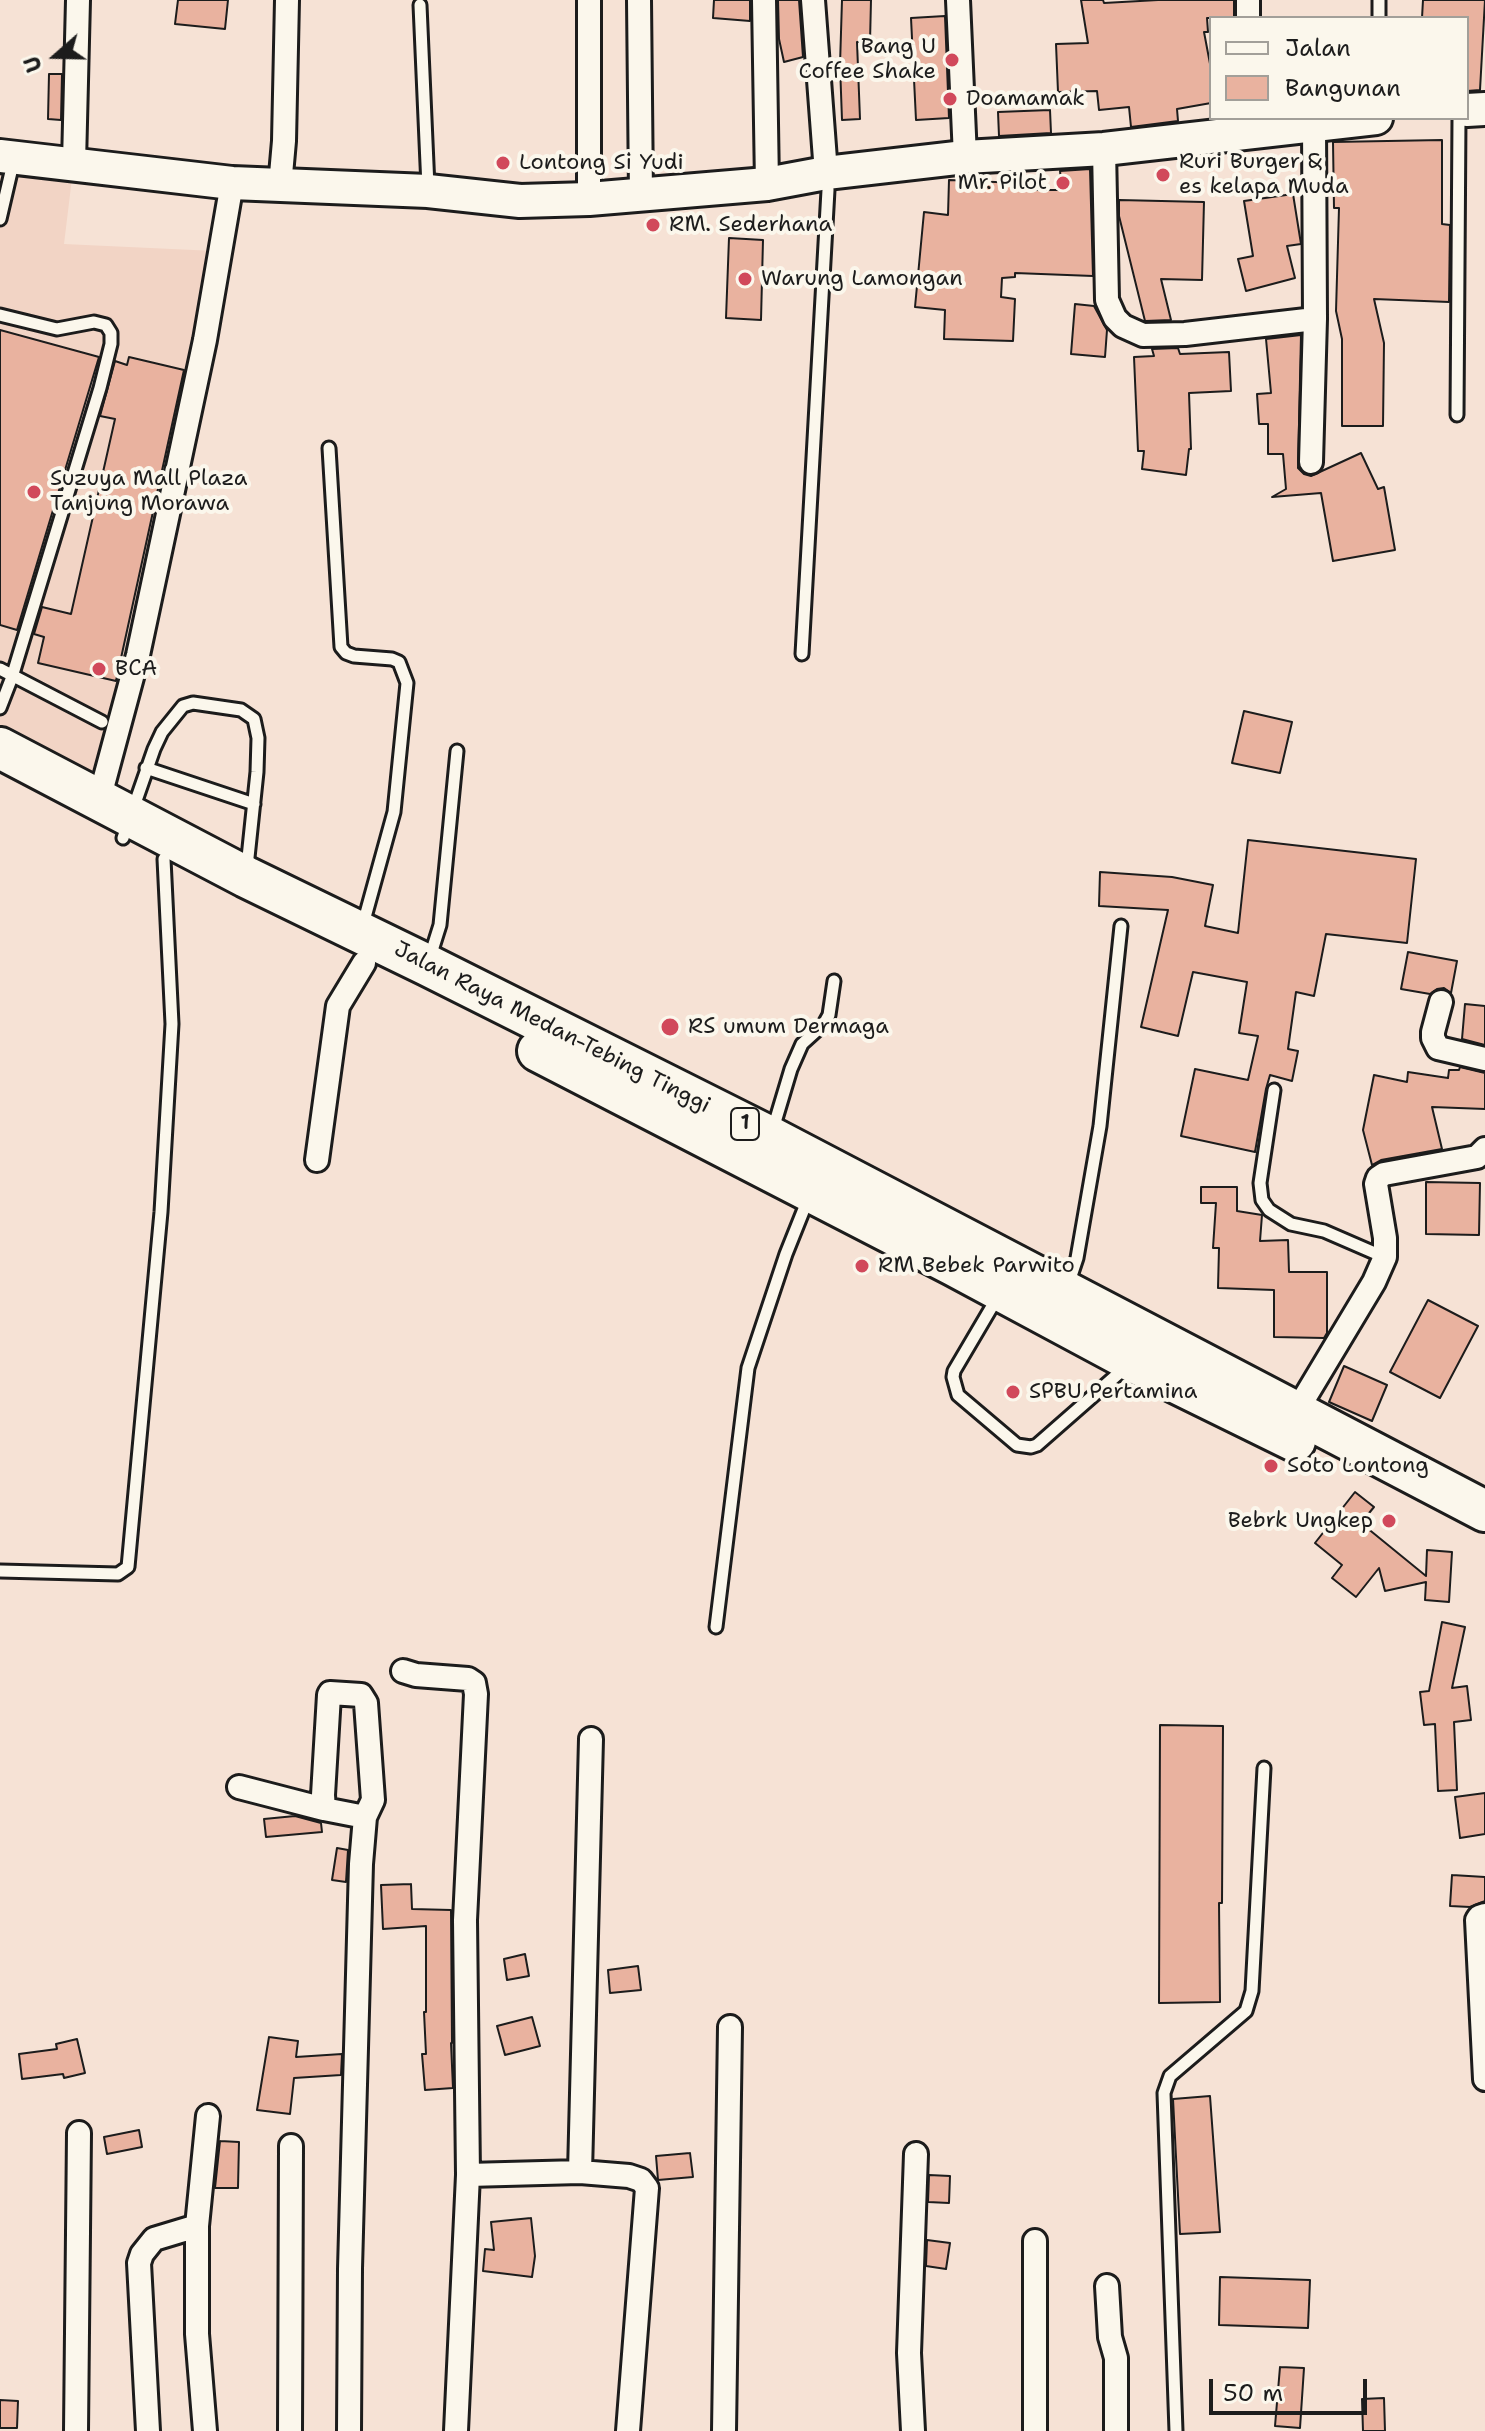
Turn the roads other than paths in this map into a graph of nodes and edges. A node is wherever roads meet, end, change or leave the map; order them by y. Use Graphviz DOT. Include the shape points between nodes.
graph roads {
  1 [pos="78,0"];
  2 [pos="287,0"];
  3 [pos="589,0"];
  4 [pos="639,0"];
  5 [pos="764,0"];
  6 [pos="813,0"];
  7 [pos="958,0"];
  8 [pos="420,5"];
  9 [pos="1355,120"];
  10 [pos="1459,120"];
  11 [pos="1251,124"];
  12 [pos="1314,124"];
  13 [pos="1104,149"];
  14 [pos="7,157"];
  15 [pos="965,157"];
  16 [pos="74,163"];
  17 [pos="826,173"];
  18 [pos="232,183"];
  19 [pos="767,184"];
  20 [pos="280,186"];
  21 [pos="428,191"];
  22 [pos="641,194"];
  23 [pos="589,199"];
  24 [pos="0,219"];
  25 [pos="0,315"];
  26 [pos="1315,319"];
  27 [pos="1457,415"];
  28 [pos="329,448"];
  29 [pos="1311,462"];
  30 [pos="802,654"];
  31 [pos="0,669"];
  32 [pos="12,677"];
  33 [pos="0,708"];
  34 [pos="102,722"];
  35 [pos="0,748"];
  36 [pos="457,751"];
  37 [pos="146,768"];
  38 [pos="0,776"];
  39 [pos="254,804"];
  40 [pos="118,819"];
  41 [pos="164,859"];
  42 [pos="244,882"];
  43 [pos="1121,926"];
  44 [pos="362,948"];
  45 [pos="427,965"];
  46 [pos="834,981"];
  47 [pos="1441,1002"];
  48 [pos="1485,1059"];
  49 [pos="1274,1090"];
  50 [pos="770,1137"];
  51 [pos="1485,1149"];
  52 [pos="317,1160"];
  53 [pos="811,1191"];
  54 [pos="1385,1257"];
  55 [pos="1001,1291"];
  56 [pos="1066,1292"];
  57 [pos="1132,1361"];
  58 [pos="1296,1412"];
  59 [pos="1485,1511"];
  60 [pos="1485,1536"];
  61 [pos="0,1571"];
  62 [pos="716,1627"];
  63 [pos="403,1671"];
  64 [pos="591,1739"];
  65 [pos="1264,1768"];
  66 [pos="239,1787"];
  67 [pos="324,1809"];
  68 [pos="365,1817"];
  69 [pos="1485,1915"];
  70 [pos="730,2027"];
  71 [pos="1485,2079"];
  72 [pos="208,2116"];
  73 [pos="79,2133"];
  74 [pos="291,2146"];
  75 [pos="916,2154"];
  76 [pos="580,2172"];
  77 [pos="468,2175"];
  78 [pos="197,2226"];
  79 [pos="1035,2241"];
  80 [pos="1107,2286"];
  81 [pos="76,2431"];
  82 [pos="148,2431"];
  83 [pos="205,2431"];
  84 [pos="290,2431"];
  85 [pos="349,2431"];
  86 [pos="456,2431"];
  87 [pos="628,2431"];
  88 [pos="724,2431"];
  89 [pos="913,2431"];
  90 [pos="1035,2431"];
  91 [pos="1116,2431"];
  92 [pos="1176,2431"];
  1 -- 16 [label="street"];
  2 -- 20 [label="street"];
  3 -- 23 [label="street"];
  4 -- 22 [label="street"];
  5 -- 19 [label="street"];
  6 -- 17 [label="street"];
  7 -- 15 [label="street"];
  8 -- 21 [label="lane"];
  9 -- 12 [label="main road"];
  10 -- 27 [label="lane"];
  11 -- 12 [label="main road"];
  11 -- 13 [label="main road"];
  12 -- 26 [label="street"];
  13 -- 15 [label="main road"];
  13 -- 26 [label="street" via="1107,300 1123,326 1143,335 1185,334"];
  14 -- 16 [label="main road"];
  14 -- 24 [label="lane"];
  15 -- 17 [label="main road"];
  16 -- 18 [label="main road"];
  17 -- 19 [label="main road"];
  17 -- 30 [label="lane"];
  18 -- 20 [label="main road"];
  18 -- 40 [label="street" via="205,340 138,655"];
  19 -- 22 [label="main road"];
  20 -- 21 [label="main road"];
  21 -- 23 [label="main road" via="520,201"];
  22 -- 23 [label="main road"];
  25 -- 32 [label="lane" via="57,329 94,322 106,325 111,333 106,367"];
  26 -- 29 [label="street"];
  28 -- 44 [label="lane" via="341,647 354,656 399,662 407,683 394,812"];
  31 -- 32 [label="lane"];
  32 -- 33 [label="lane"];
  32 -- 34 [label="lane"];
  35 -- 40 [label="highway, Jalan Raya Medan-Tebing Tinggi / 1"];
  36 -- 45 [label="lane" via="440,925"];
  37 -- 39 [label="lane"];
  37 -- 39 [label="lane" via="162,732 183,706 241,710 254,719 258,738"];
  37 -- 40 [label="lane"];
  38 -- 40 [label="highway, Jalan Raya Medan-Tebing Tinggi / 1"];
  39 -- 42 [label="lane"];
  40 -- 41 [label="highway, Jalan Raya Medan-Tebing Tinggi / 1"];
  40 -- 42 [label="highway, Jalan Raya Medan-Tebing Tinggi / 1"];
  41 -- 44 [label="highway, Jalan Raya Medan-Tebing Tinggi / 1"];
  41 -- 61 [label="lane" via="172,1024 161,1212 128,1567 118,1574"];
  42 -- 44 [label="highway, Jalan Raya Medan-Tebing Tinggi / 1"];
  43 -- 56 [label="lane" via="1100,1126"];
  44 -- 45 [label="highway, Jalan Raya Medan-Tebing Tinggi / 1"];
  44 -- 52 [label="street" via="338,1006"];
  44 -- 53 [label="highway, Jalan Raya Medan-Tebing Tinggi / 1"];
  45 -- 50 [label="highway, Jalan Raya Medan-Tebing Tinggi / 1"];
  46 -- 50 [label="lane" via="829,1015 802,1044"];
  47 -- 48 [label="street" via="1434,1043"];
  49 -- 54 [label="lane" via="1262,1200 1291,1224 1324,1231"];
  50 -- 56 [label="highway, Jalan Raya Medan-Tebing Tinggi / 1"];
  51 -- 54 [label="street" via="1477,1157 1378,1178"];
  53 -- 55 [label="highway, Jalan Raya Medan-Tebing Tinggi / 1"];
  53 -- 62 [label="lane" via="748,1368"];
  54 -- 58 [label="street"];
  55 -- 57 [label="highway, Jalan Raya Medan-Tebing Tinggi / 1"];
  55 -- 57 [label="lane" via="953,1377 958,1395 1017,1445 1037,1445"];
  56 -- 58 [label="highway, Jalan Raya Medan-Tebing Tinggi / 1"];
  57 -- 60 [label="highway, Jalan Raya Medan-Tebing Tinggi / 1"];
  58 -- 59 [label="highway, Jalan Raya Medan-Tebing Tinggi / 1"];
  63 -- 77 [label="street" via="468,1679 476,1694 465,1920"];
  64 -- 76 [label="street"];
  65 -- 92 [label="lane" via="1252,1991 1246,2011 1170,2076 1164,2093"];
  66 -- 67 [label="street"];
  67 -- 68 [label="street"];
  67 -- 68 [label="street" via="329,1695 361,1695 366,1703 373,1800"];
  68 -- 85 [label="street"];
  69 -- 71 [label="street" via="1477,1920"];
  70 -- 88 [label="street"];
  72 -- 78 [label="street"];
  73 -- 81 [label="street"];
  74 -- 84 [label="street"];
  75 -- 89 [label="street" via="909,2353"];
  76 -- 77 [label="street"];
  76 -- 87 [label="street" via="629,2176 647,2188"];
  77 -- 86 [label="street"];
  78 -- 82 [label="street" via="154,2239 139,2263"];
  78 -- 83 [label="street" via="197,2334"];
  79 -- 90 [label="street"];
  80 -- 91 [label="street" via="1116,2358"];
}
